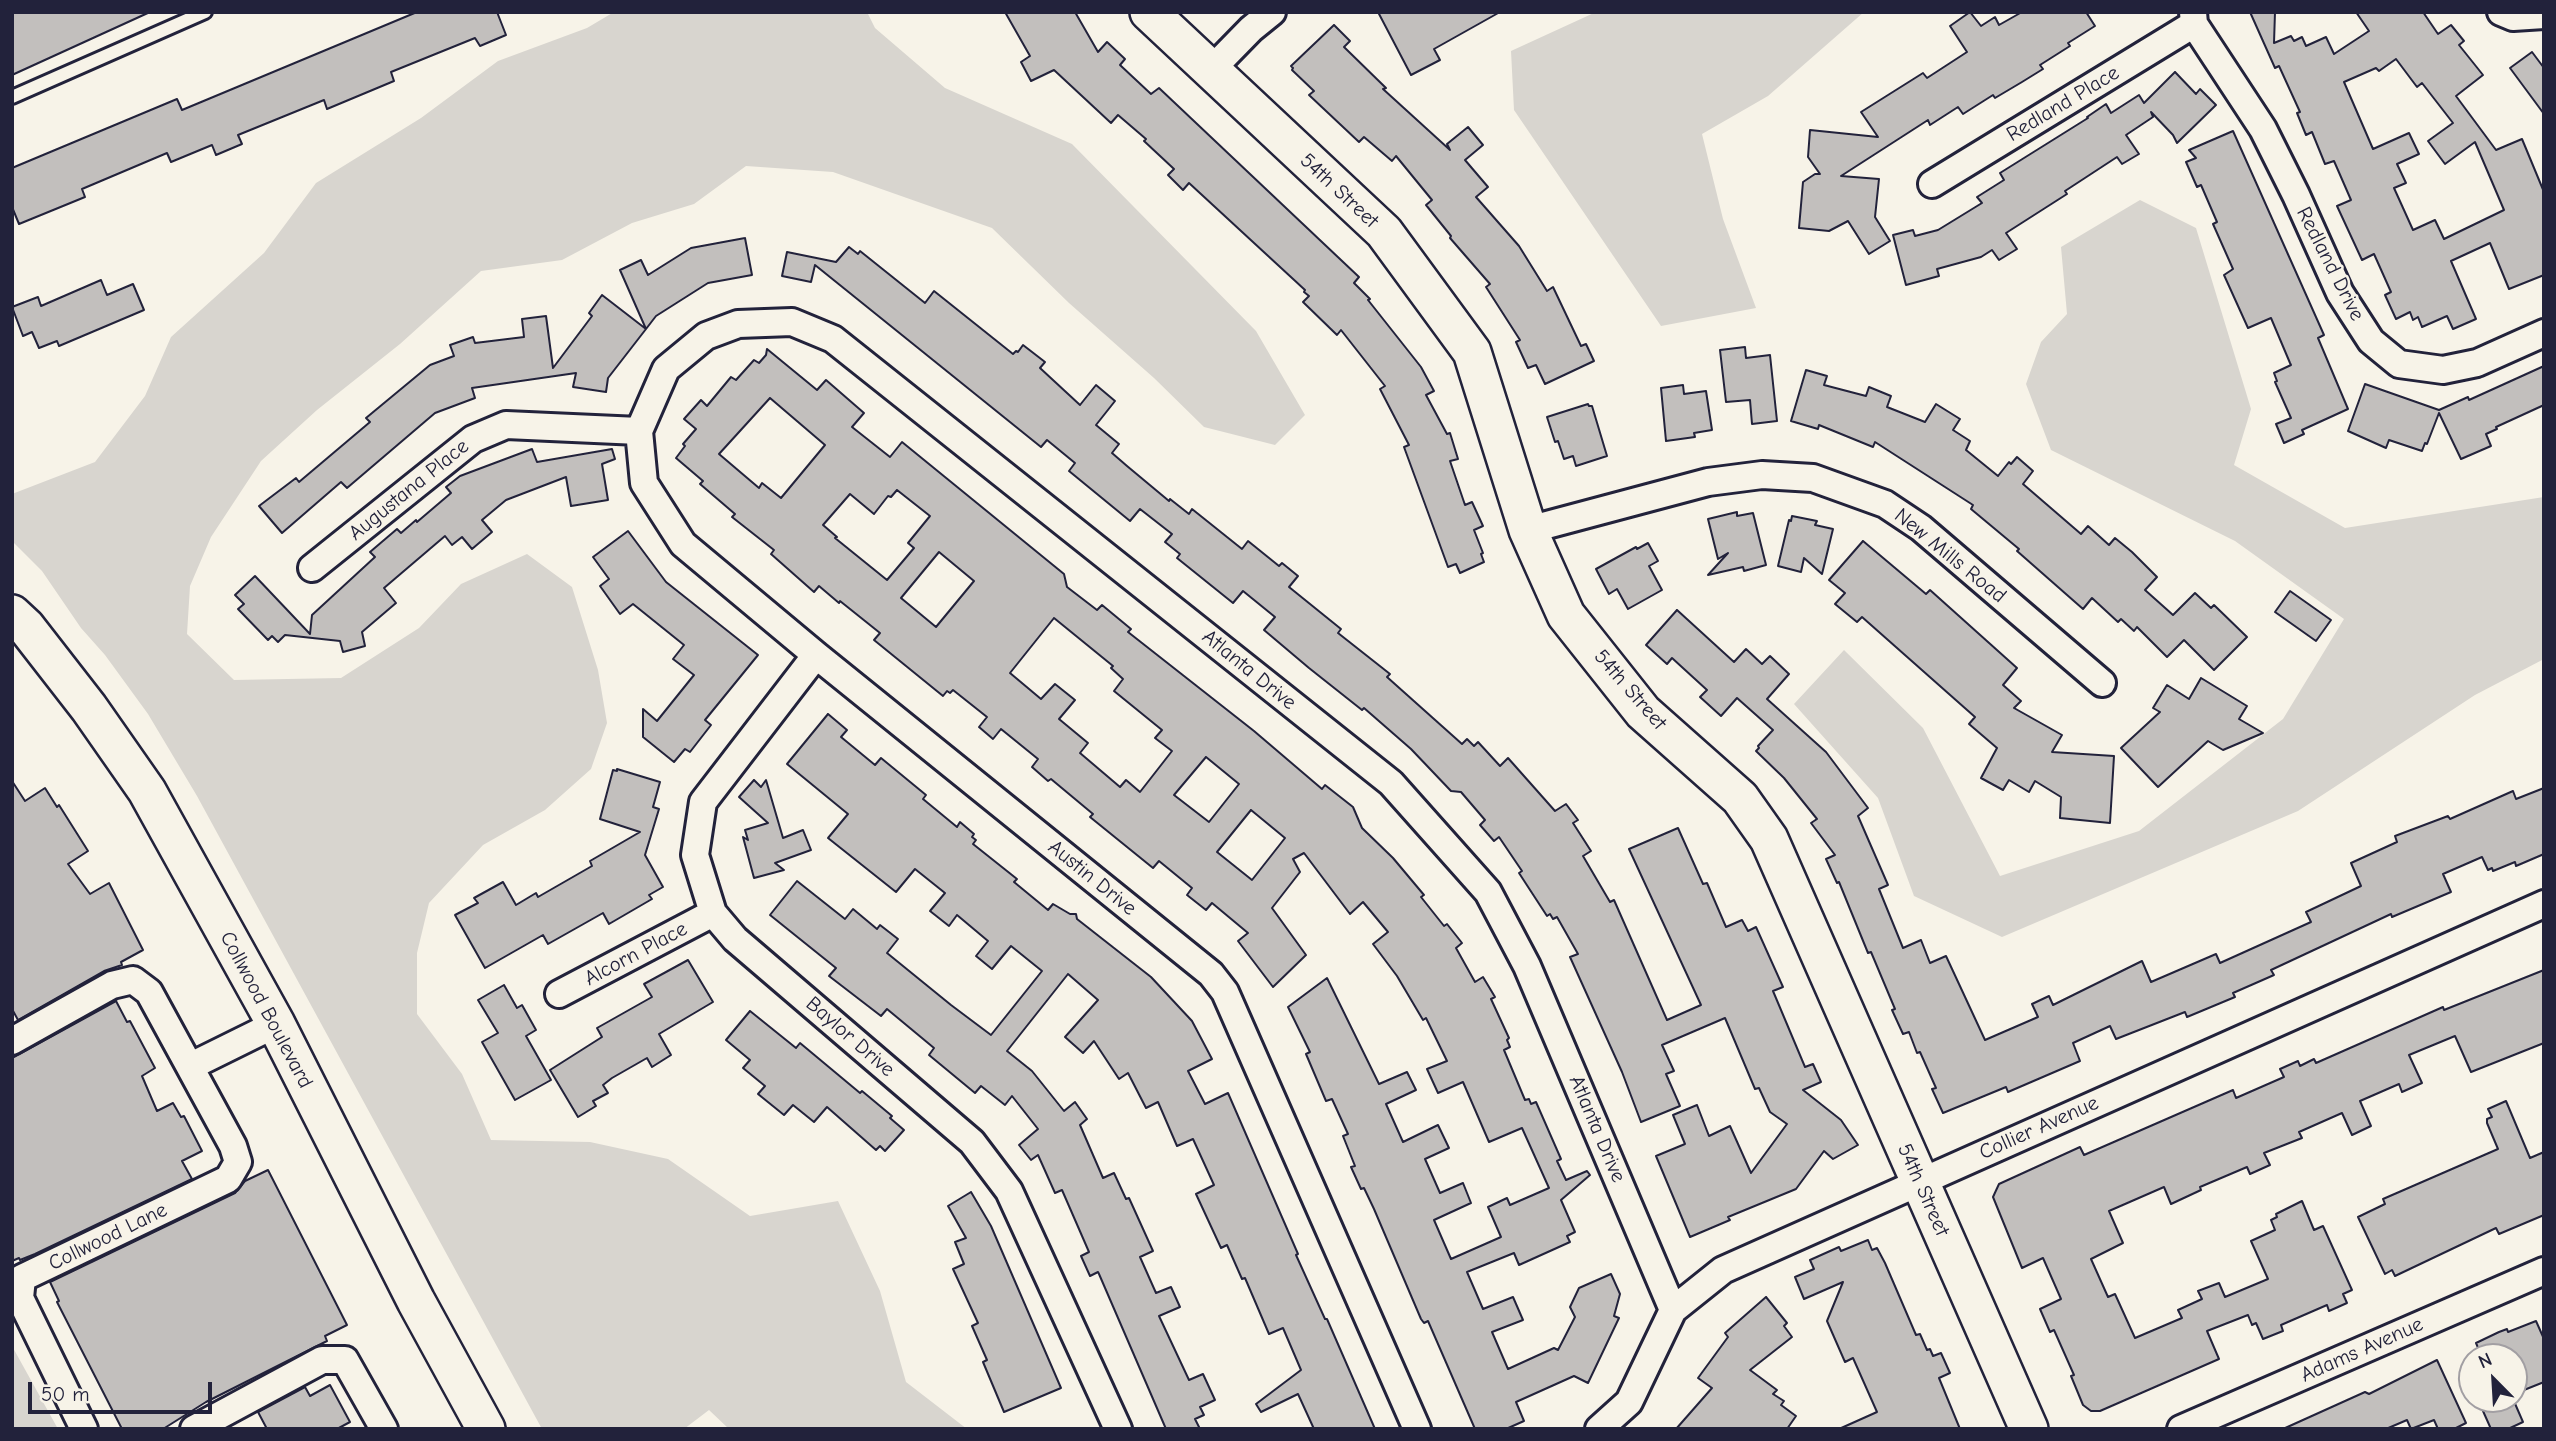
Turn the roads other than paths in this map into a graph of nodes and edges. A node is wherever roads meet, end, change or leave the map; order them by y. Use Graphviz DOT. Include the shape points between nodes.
graph roads {
  1 [pos="205,12"];
  2 [pos="1149,12"];
  3 [pos="1272,12"];
  4 [pos="2501,12"];
  5 [pos="2544,15"];
  6 [pos="2194,18"];
  7 [pos="1210,71"];
  8 [pos="12,97"];
  9 [pos="1932,184"];
  10 [pos="2544,333"];
  11 [pos="639,431"];
  12 [pos="1528,530"];
  13 [pos="312,568"];
  14 [pos="17,627"];
  15 [pos="816,654"];
  16 [pos="2102,683"];
  17 [pos="2544,904"];
  18 [pos="713,913"];
  19 [pos="559,994"];
  20 [pos="276,1024"];
  21 [pos="12,1041"];
  22 [pos="191,1066"];
  23 [pos="1919,1181"];
  24 [pos="2544,1271"];
  25 [pos="1673,1310"];
  26 [pos="480,1427"];
  27 [pos="2188,1427"];
  28 [pos="84,1429"];
  29 [pos="194,1429"];
  30 [pos="384,1429"];
  31 [pos="1118,1429"];
  32 [pos="1417,1429"];
  33 [pos="1599,1429"];
  34 [pos="2029,1429"];
  1 -- 8 [label="lane"];
  2 -- 7 [label="street, 54th Street"];
  3 -- 7 [label="street"];
  4 -- 5 [label="street" via="2513,17"];
  6 -- 9 [label="street, Redland Place"];
  6 -- 10 [label="street, Redland Drive" via="2263,129 2340,293 2371,341 2399,364 2443,370 2477,363"];
  7 -- 12 [label="street, 54th Street" via="1384,232 1472,352"];
  11 -- 13 [label="street, Augustana Place" via="506,425 473,439"];
  11 -- 15 [label="street, Austin Drive" via="645,482 683,544"];
  11 -- 25 [label="street, Atlanta Drive" via="666,369 706,336 738,324 792,322 834,339 1391,783 1488,892 1527,966"];
  12 -- 16 [label="street, New Mills Road" via="1708,482 1762,475 1813,478 1885,504 1921,528"];
  12 -- 23 [label="street, 54th Street" via="1566,615 1643,712 1740,798 1769,839"];
  14 -- 20 [label="street, Collwood Boulevard" via="89,708 147,791"];
  15 -- 18 [label="street, Baylor Drive" via="703,802 695,855"];
  15 -- 32 [label="street, Austin Drive" via="1211,974 1225,992"];
  17 -- 23 [label="street, Collier Avenue"];
  18 -- 19 [label="street, Alcorn Place"];
  18 -- 31 [label="street, Baylor Drive" via="735,939 972,1142 1009,1191"];
  20 -- 22 [label="street"];
  20 -- 26 [label="street, Collwood Boulevard"];
  21 -- 22 [label="street, Collwood Lane" via="112,985 133,980 149,992"];
  22 -- 28 [label="street, Collwood Lane" via="233,1146 237,1162 228,1179 22,1278 20,1298"];
  23 -- 25 [label="street, Collier Avenue" via="1723,1270"];
  23 -- 34 [label="street, 54th Street"];
  24 -- 27 [label="street, Adams Avenue"];
  25 -- 33 [label="street, Collier Avenue" via="1629,1402"];
  29 -- 30 [label="street" via="322,1360 345,1360"];
}
